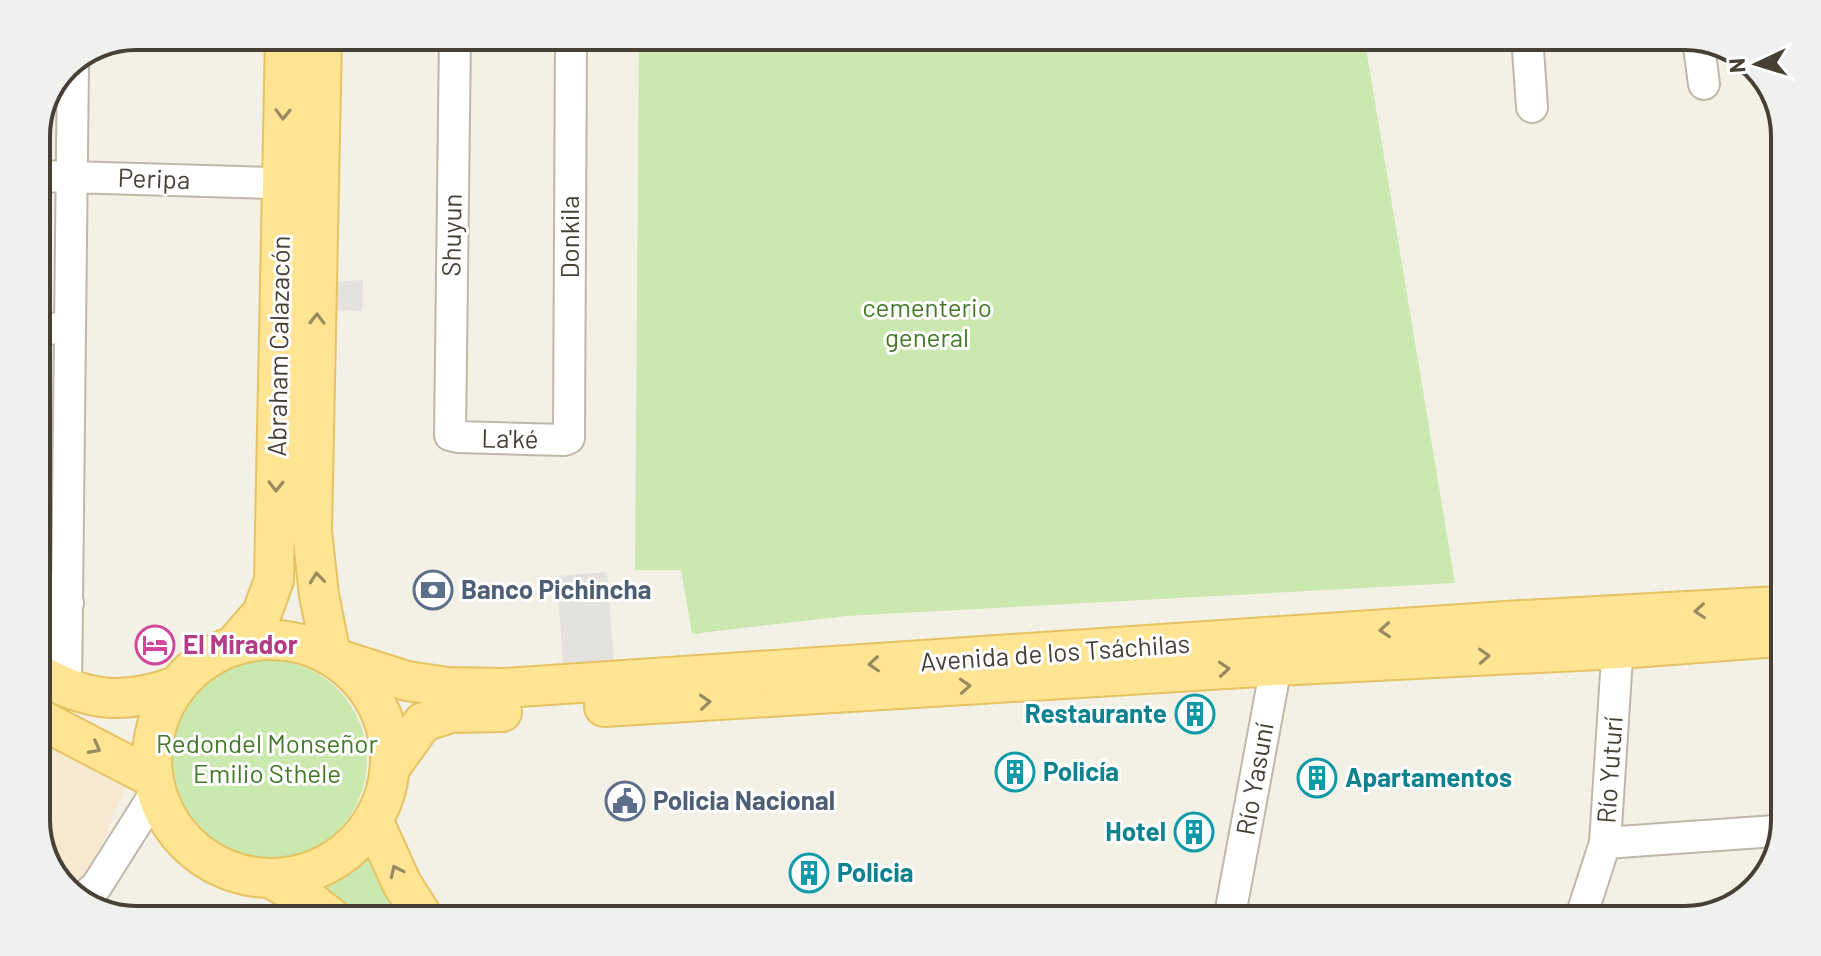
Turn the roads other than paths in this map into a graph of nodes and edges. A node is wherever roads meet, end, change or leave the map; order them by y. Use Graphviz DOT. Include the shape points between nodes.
graph roads {
  1 [pos="285,50"];
  2 [pos="322,50"];
  3 [pos="455,50"];
  4 [pos="571,50"];
  5 [pos="1528,50"];
  6 [pos="1700,52"];
  7 [pos="73,78"];
  8 [pos="1704,84"];
  9 [pos="1532,107"];
  10 [pos="50,176"];
  11 [pos="72,177"];
  12 [pos="271,183"];
  13 [pos="50,328"];
  14 [pos="70,329"];
  15 [pos="450,435"];
  16 [pos="569,438"];
  17 [pos="50,590"];
  18 [pos="68,603"];
  19 [pos="1771,607"];
  20 [pos="1619,633"];
  21 [pos="1771,637"];
  22 [pos="235,644"];
  23 [pos="1276,652"];
  24 [pos="333,656"];
  25 [pos="51,681"];
  26 [pos="176,686"];
  27 [pos="50,725"];
  28 [pos="390,768"];
  29 [pos="155,785"];
  30 [pos="373,820"];
  31 [pos="1770,831"];
  32 [pos="1605,843"];
  33 [pos="272,879"];
  34 [pos="89,893"];
  35 [pos="316,906"];
  36 [pos="416,906"];
  37 [pos="1231,906"];
  38 [pos="1585,906"];
  1 -- 22 [label="main road, Abraham Calazacón, one-way" via="274,580 262,613"];
  24 -- 2 [label="main road, Abraham Calazacón, one-way" via="312,531"];
  3 -- 15 [label="street, Shuyun"];
  4 -- 16 [label="street, Donkila"];
  5 -- 9 [label="street"];
  6 -- 8 [label="street"];
  7 -- 11 [label="street"];
  10 -- 11 [label="street, Peripa"];
  11 -- 12 [label="street, Peripa"];
  11 -- 14 [label="street"];
  13 -- 14 [label="street"];
  14 -- 18 [label="street"];
  15 -- 16 [label="street, La'ké"];
  17 -- 18 [label="street"];
  18 -- 25 [label="street"];
  19 -- 20 [label="main road, Avenida de los Tsáchilas, one-way"];
  20 -- 21 [label="main road, Avenida de los Tsáchilas"];
  20 -- 23 [label="main road, Avenida de los Tsáchilas"];
  20 -- 32 [label="street, Río Yuturí"];
  22 -- 24 [label="main road" via="267,639 300,642"];
  22 -- 26 [label="main road" via="194,667"];
  23 -- 24 [label="main road, Avenida de los Tsáchilas, one-way" via="505,688 407,681"];
  28 -- 23 [label="main road, Avenida de los Tsáchilas, one-way" via="423,722 451,713 627,707"];
  23 -- 37 [label="street, Río Yasuní"];
  24 -- 28 [label="main road" via="360,678 378,705 388,736"];
  25 -- 26 [label="main road" via="93,696 127,698"];
  26 -- 29 [label="main road" via="160,714 152,746"];
  27 -- 29 [label="main road, one-way"];
  28 -- 30 [label="main road"];
  29 -- 33 [label="main road" via="169,820 188,845 241,875"];
  29 -- 34 [label="street"];
  30 -- 33 [label="main road" via="347,851 312,871"];
  36 -- 30 [label="main road, one-way"];
  31 -- 32 [label="street"];
  32 -- 38 [label="street, Río Yuturí"];
  33 -- 35 [label="main road"];
}
